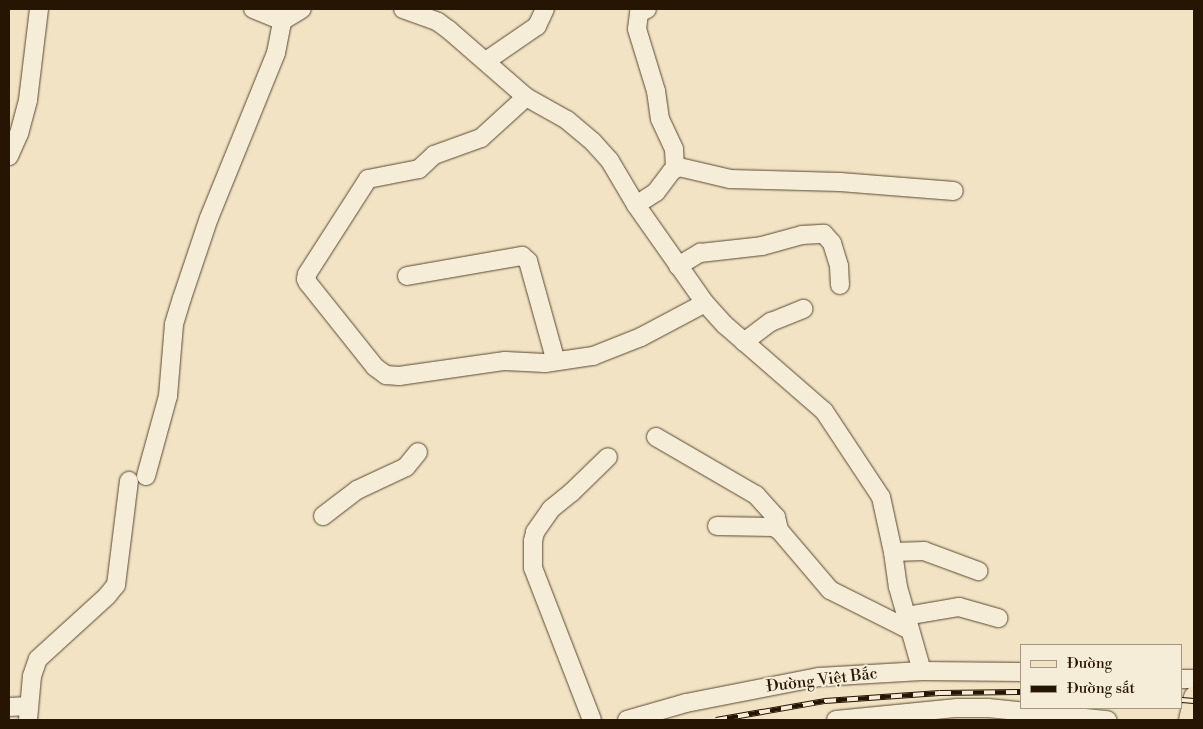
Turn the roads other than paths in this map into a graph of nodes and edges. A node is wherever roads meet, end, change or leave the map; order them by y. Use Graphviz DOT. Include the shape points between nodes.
graph roads {
  1 [pos="39,9"];
  2 [pos="253,9"];
  3 [pos="302,9"];
  4 [pos="404,9"];
  5 [pos="647,9"];
  6 [pos="550,10"];
  7 [pos="280,15"];
  8 [pos="486,61"];
  9 [pos="526,97"];
  10 [pos="9,156"];
  11 [pos="675,168"];
  12 [pos="954,190"];
  13 [pos="636,206"];
  14 [pos="678,266"];
  15 [pos="407,276"];
  16 [pos="840,286"];
  17 [pos="705,303"];
  18 [pos="803,309"];
  19 [pos="744,342"];
  20 [pos="551,361"];
  21 [pos="656,437"];
  22 [pos="418,452"];
  23 [pos="608,457"];
  24 [pos="323,516"];
  25 [pos="717,526"];
  26 [pos="778,530"];
  27 [pos="893,552"];
  28 [pos="978,571"];
  29 [pos="998,618"];
  30 [pos="908,623"];
  31 [pos="922,671"];
  32 [pos="1020,672"];
  33 [pos="9,707"];
  34 [pos="28,713"];
  35 [pos="592,720"];
  36 [pos="627,720"];
  37 [pos="836,720"];
  38 [pos="1106,720"];
  1 -- 10 [label="street" via="28,100"];
  2 -- 7 [label="street"];
  3 -- 7 [label="street"];
  4 -- 8 [label="street" via="438,22"];
  5 -- 11 [label="street" via="639,13 638,29 656,91 660,119 674,149"];
  6 -- 8 [label="street" via="537,26"];
  7 -- 34 [label="street" via="276,53 209,218 174,324 168,396 137,478 116,585 38,659 32,676"];
  8 -- 9 [label="street"];
  9 -- 13 [label="street" via="567,120 593,142 610,161"];
  9 -- 20 [label="street" via="481,138 434,155 419,169 368,179 306,279 375,367 386,375 399,376 505,361 545,364"];
  11 -- 12 [label="street" via="730,179"];
  11 -- 13 [label="street" via="664,185"];
  13 -- 14 [label="street"];
  14 -- 16 [label="street" via="700,253 824,234 832,243 839,266"];
  14 -- 17 [label="street"];
  15 -- 20 [label="street" via="522,256 528,261 531,271 554,355"];
  17 -- 19 [label="street"];
  17 -- 20 [label="street" via="613,349 593,356"];
  18 -- 19 [label="street" via="771,322"];
  19 -- 27 [label="street" via="824,411 881,497"];
  21 -- 26 [label="street" via="756,495 776,517"];
  22 -- 24 [label="street" via="406,468 357,490"];
  23 -- 35 [label="street" via="551,510 535,532 533,541 533,568"];
  25 -- 26 [label="street"];
  26 -- 30 [label="street" via="830,590"];
  27 -- 28 [label="street" via="924,551"];
  27 -- 30 [label="street"];
  29 -- 30 [label="street" via="959,608"];
  30 -- 31 [label="street"];
  31 -- 32 [label="street, Đường Việt Bắc"];
  31 -- 36 [label="street, Đường Việt Bắc" via="802,680 686,703"];
  33 -- 34 [label="street"];
  37 -- 38 [label="street" via="988,708"];
}
